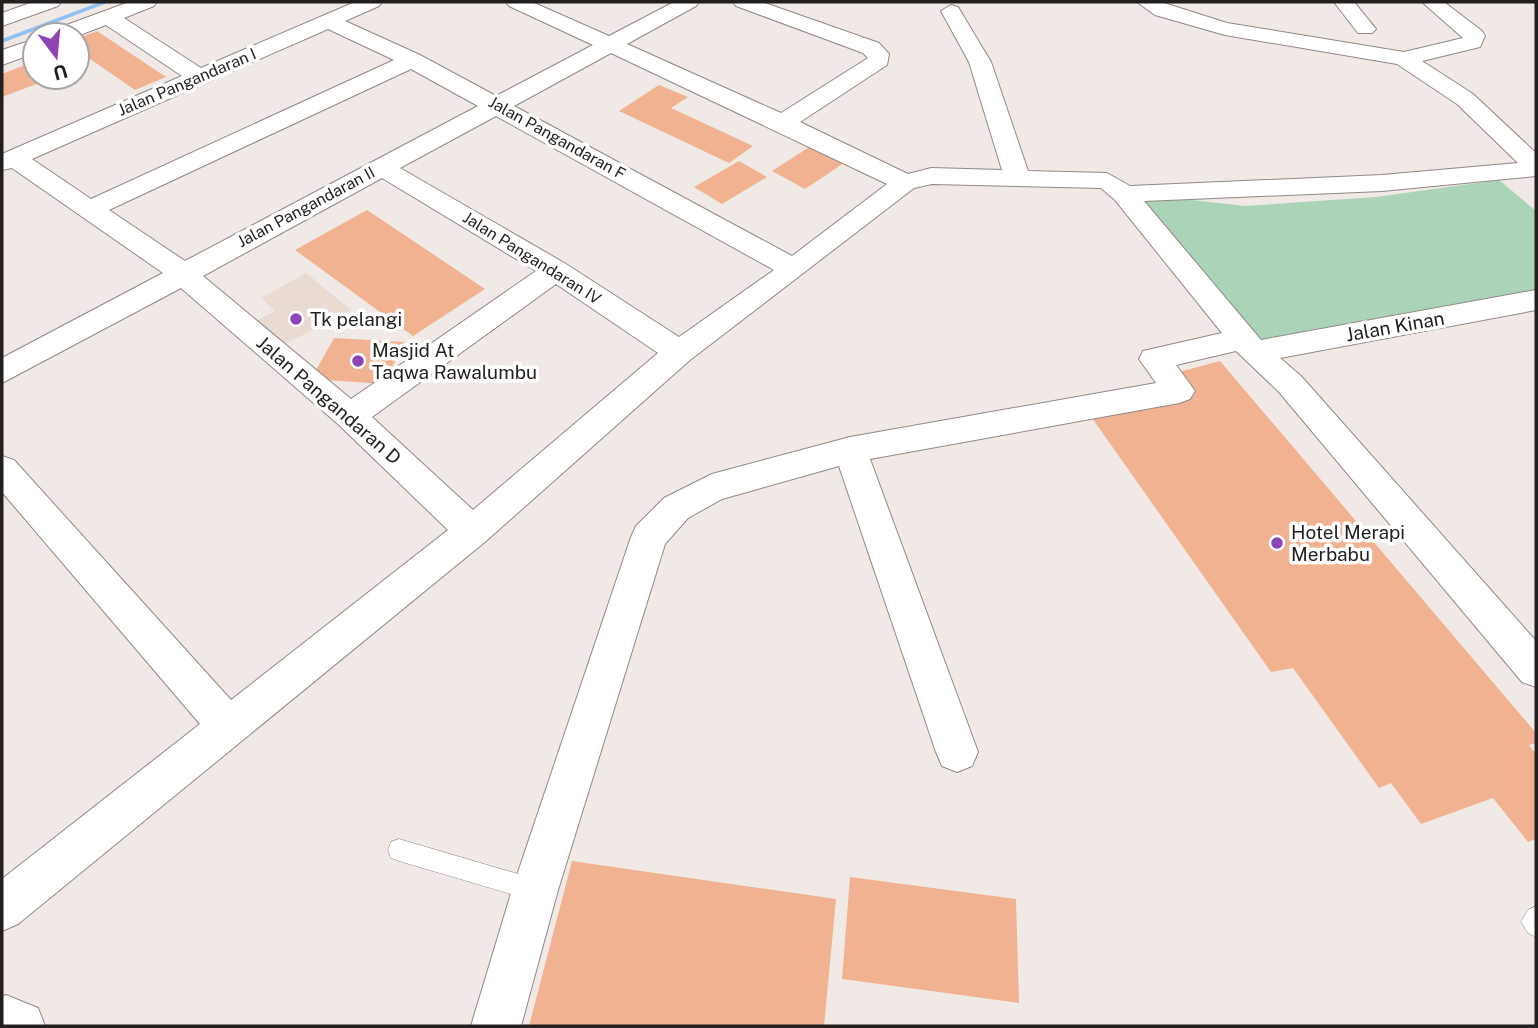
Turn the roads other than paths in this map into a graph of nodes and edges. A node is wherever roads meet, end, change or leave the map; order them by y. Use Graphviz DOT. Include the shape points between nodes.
graph roads {
  1 [pos="51,2"];
  2 [pos="147,2"];
  3 [pos="372,2"];
  4 [pos="516,2"];
  5 [pos="689,2"];
  6 [pos="743,2"];
  7 [pos="1147,2"];
  8 [pos="1344,2"];
  9 [pos="1432,2"];
  10 [pos="951,11"];
  11 [pos="108,17"];
  12 [pos="2,20"];
  13 [pos="328,22"];
  14 [pos="91,24"];
  15 [pos="1365,29"];
  16 [pos="612,46"];
  17 [pos="21,51"];
  18 [pos="2,58"];
  19 [pos="1404,59"];
  20 [pos="412,60"];
  21 [pos="197,76"];
  22 [pos="497,105"];
  23 [pos="783,123"];
  24 [pos="8,161"];
  25 [pos="382,167"];
  26 [pos="1536,168"];
  27 [pos="1017,177"];
  28 [pos="905,183"];
  29 [pos="1124,194"];
  30 [pos="88,209"];
  31 [pos="788,265"];
  32 [pos="556,271"];
  33 [pos="182,273"];
  34 [pos="1536,300"];
  35 [pos="1249,346"];
  36 [pos="679,352"];
  37 [pos="2,372"];
  38 [pos="350,416"];
  39 [pos="850,450"];
  40 [pos="2,470"];
  41 [pos="473,531"];
  42 [pos="1536,669"];
  43 [pos="227,725"];
  44 [pos="957,752"];
  45 [pos="399,850"];
  46 [pos="535,890"];
  47 [pos="2,908"];
  48 [pos="1536,918"];
  49 [pos="1536,925"];
  50 [pos="496,1026"];
  1 -- 12 [label="street"];
  2 -- 11 [label="street"];
  3 -- 13 [label="street, Jalan Pangandaran I"];
  4 -- 16 [label="street"];
  5 -- 16 [label="street, Jalan Pangandaran II"];
  6 -- 23 [label="street" via="878,54 879,60"];
  7 -- 19 [label="street" via="1225,29"];
  8 -- 15 [label="street"];
  9 -- 19 [label="street" via="1469,31 1474,36 1472,42"];
  10 -- 27 [label="street" via="980,61"];
  11 -- 14 [label="street"];
  11 -- 21 [label="street"];
  13 -- 20 [label="street, Jalan Pangandaran F"];
  13 -- 21 [label="street, Jalan Pangandaran I"];
  16 -- 22 [label="street, Jalan Pangandaran II"];
  16 -- 23 [label="street"];
  17 -- 18 [label="street"];
  19 -- 26 [label="street" via="1465,99"];
  20 -- 22 [label="street, Jalan Pangandaran F"];
  20 -- 30 [label="street"];
  21 -- 24 [label="street, Jalan Pangandaran I"];
  22 -- 25 [label="street, Jalan Pangandaran II"];
  22 -- 31 [label="street, Jalan Pangandaran F"];
  23 -- 28 [label="street"];
  24 -- 30 [label="street, Jalan Pangandaran D"];
  25 -- 32 [label="street, Jalan Pangandaran IV"];
  25 -- 33 [label="street, Jalan Pangandaran II"];
  26 -- 29 [label="street" via="1382,183"];
  27 -- 28 [label="street" via="931,176"];
  27 -- 29 [label="street" via="1107,181"];
  28 -- 31 [label="street"];
  29 -- 35 [label="street"];
  30 -- 33 [label="street, Jalan Pangandaran D"];
  31 -- 36 [label="street"];
  32 -- 36 [label="street, Jalan Pangandaran IV"];
  32 -- 38 [label="street"];
  33 -- 37 [label="street, Jalan Pangandaran II"];
  33 -- 38 [label="street, Jalan Pangandaran D"];
  34 -- 35 [label="street, Jalan Kinan"];
  35 -- 39 [label="street, Jalan Kinan" via="1154,359 1179,391"];
  35 -- 42 [label="street" via="1290,384"];
  36 -- 41 [label="street"];
  38 -- 41 [label="street, Jalan Pangandaran D"];
  39 -- 44 [label="street"];
  39 -- 46 [label="street" via="712,488 676,508 649,537"];
  40 -- 43 [label="street"];
  41 -- 43 [label="street"];
  43 -- 47 [label="street"];
  45 -- 46 [label="lane"];
  46 -- 50 [label="street"];
  48 -- 49 [label="lane"];
}
